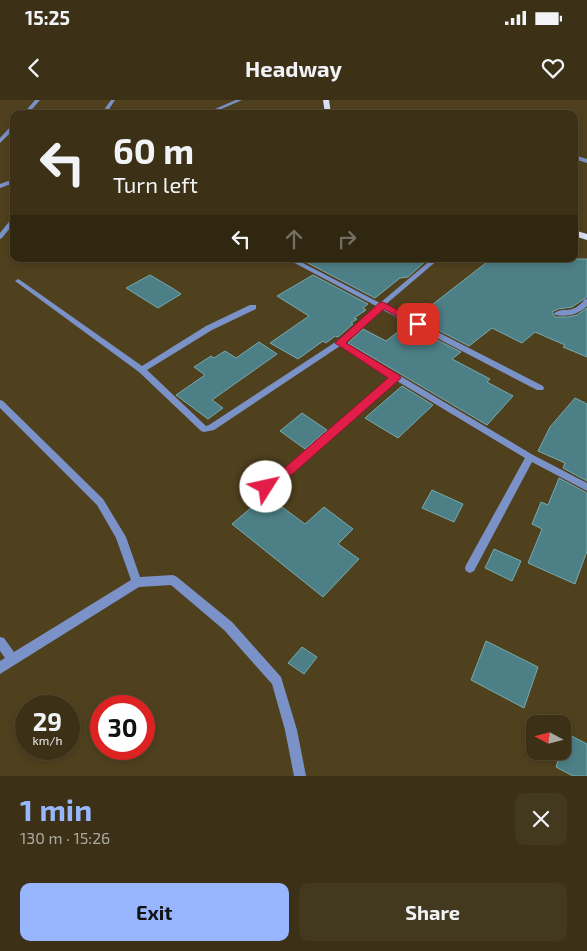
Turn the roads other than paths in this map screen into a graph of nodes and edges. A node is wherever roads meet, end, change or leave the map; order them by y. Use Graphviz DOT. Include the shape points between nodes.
graph roads {
  1 [pos="38,100"];
  2 [pos="240,100"];
  3 [pos="29,110"];
  4 [pos="214,110"];
  5 [pos="10,130"];
  6 [pos="0,141"];
  7 [pos="10,224"];
  8 [pos="0,237"];
  9 [pos="296,262"];
  10 [pos="433,262"];
  11 [pos="18,281"];
  12 [pos="587,301"];
  13 [pos="383,305"];
  14 [pos="253,307"];
  15 [pos="558,313"];
  16 [pos="340,343"];
  17 [pos="142,370"];
  18 [pos="395,378"];
  19 [pos="540,388"];
  20 [pos="0,403"];
  21 [pos="530,456"];
  22 [pos="266,487"];
  23 [pos="587,487"];
  24 [pos="470,568"];
  25 [pos="137,582"];
  26 [pos="0,642"];
  27 [pos="13,660"];
  28 [pos="0,668"];
  29 [pos="300,776"];
  1 -- 3 [label="street"];
  2 -- 4 [label="street"];
  5 -- 6 [label="street"];
  7 -- 8 [label="street"];
  9 -- 13 [label="street"];
  10 -- 13 [label="street"];
  11 -- 17 [label="street"];
  12 -- 15 [label="street" via="575,312"];
  13 -- 16 [label="street"];
  13 -- 19 [label="street"];
  14 -- 17 [label="street" via="209,328"];
  16 -- 17 [label="street" via="208,429 202,428"];
  16 -- 18 [label="street"];
  18 -- 21 [label="street"];
  18 -- 22 [label="street"];
  20 -- 25 [label="street" via="100,502 121,537"];
  21 -- 23 [label="street"];
  21 -- 24 [label="street"];
  25 -- 27 [label="street"];
  25 -- 29 [label="street" via="173,580 228,626 258,658 277,681"];
  26 -- 27 [label="street"];
  27 -- 28 [label="street"];
}
